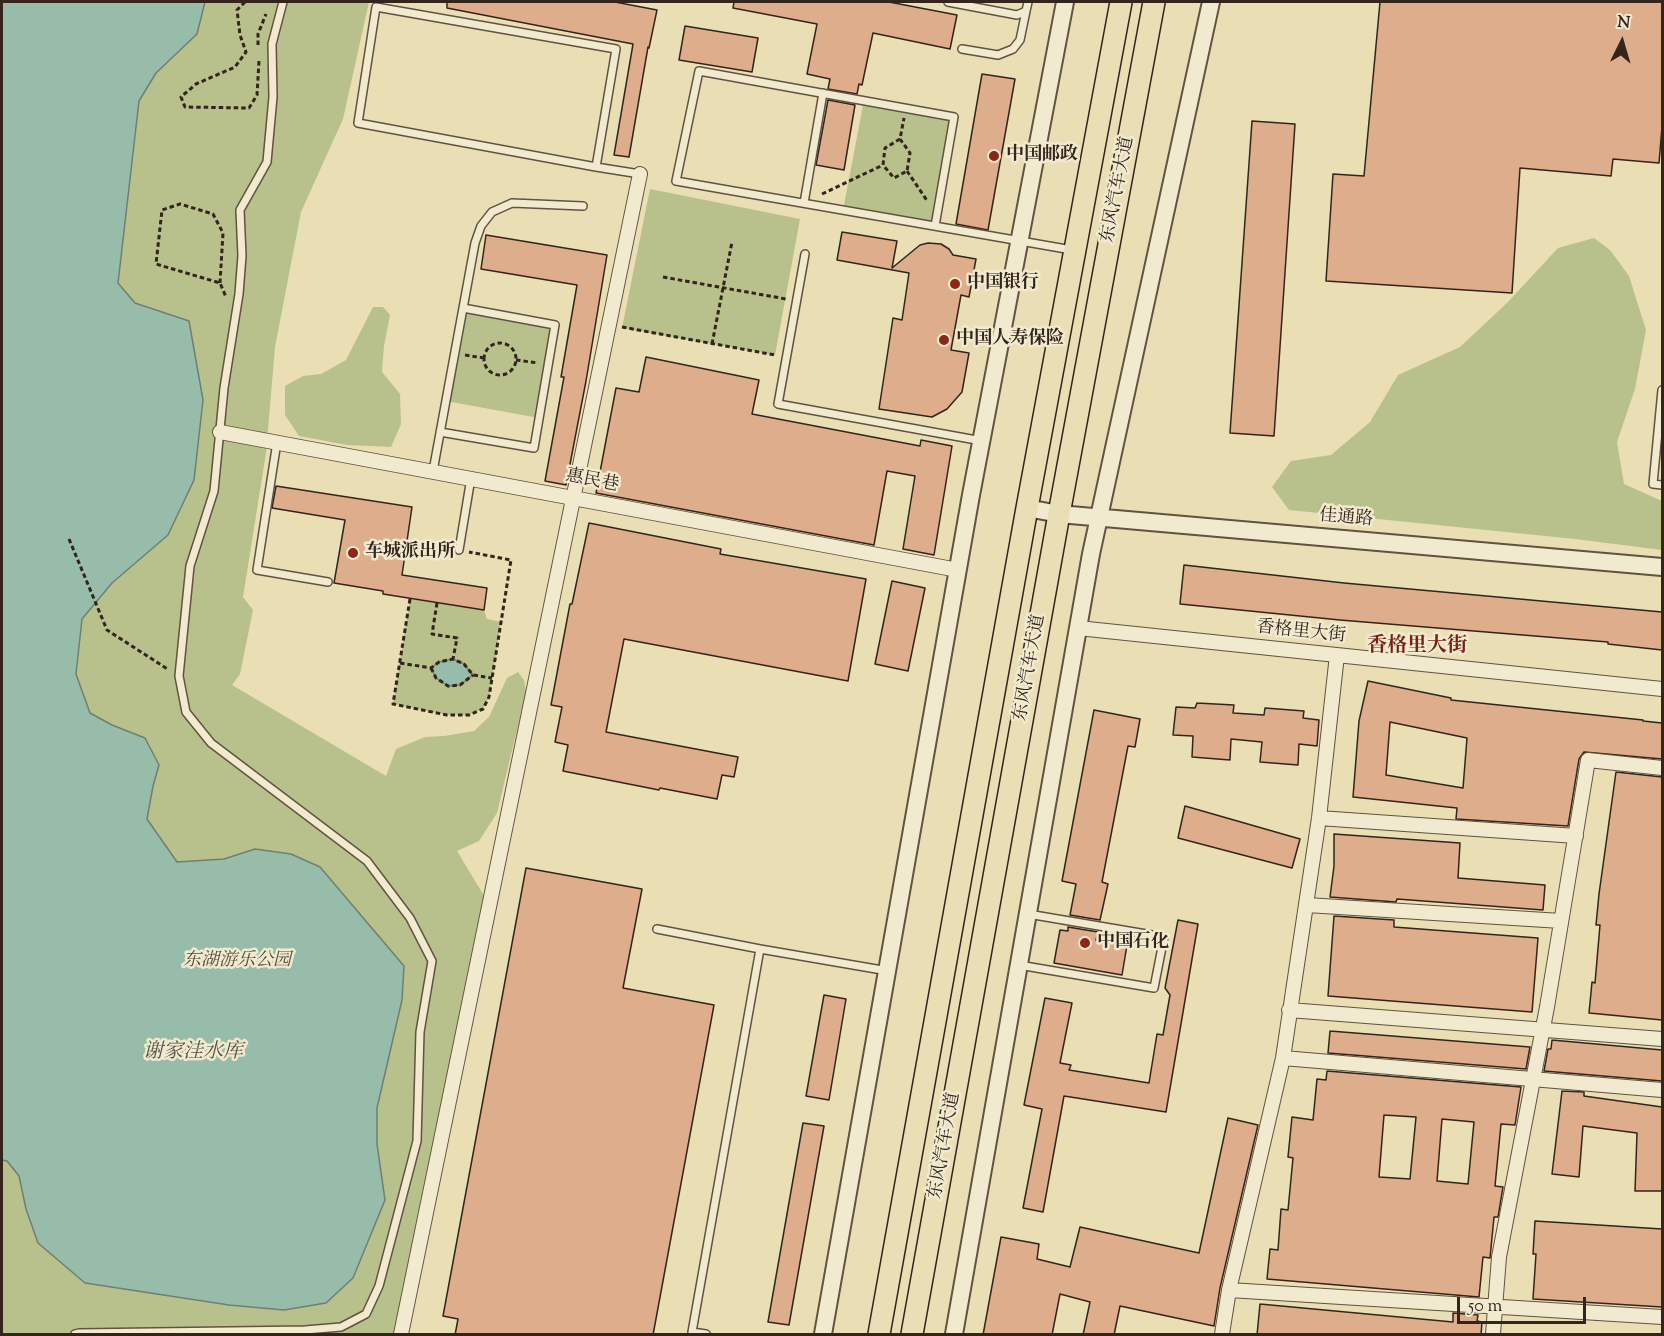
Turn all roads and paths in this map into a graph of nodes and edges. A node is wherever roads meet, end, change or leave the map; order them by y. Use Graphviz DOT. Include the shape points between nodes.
graph roads {
  1 [pos="245,2"];
  2 [pos="283,2"];
  3 [pos="948,2"];
  4 [pos="1028,2"];
  5 [pos="1065,2"];
  6 [pos="1121,2"];
  7 [pos="1154,2"];
  8 [pos="1211,2"];
  9 [pos="1026,11"];
  10 [pos="267,13"];
  11 [pos="962,49"];
  12 [pos="823,93"];
  13 [pos="905,108"];
  14 [pos="900,139"];
  15 [pos="883,165"];
  16 [pos="596,167"];
  17 [pos="907,171"];
  18 [pos="640,174"];
  19 [pos="804,203"];
  20 [pos="582,206"];
  21 [pos="937,216"];
  22 [pos="935,226"];
  23 [pos="1021,241"];
  24 [pos="732,242"];
  25 [pos="1075,251"];
  26 [pos="805,254"];
  27 [pos="663,277"];
  28 [pos="220,283"];
  29 [pos="723,288"];
  30 [pos="786,299"];
  31 [pos="463,308"];
  32 [pos="235,322"];
  33 [pos="608,325"];
  34 [pos="712,344"];
  35 [pos="455,353"];
  36 [pos="775,355"];
  37 [pos="484,358"];
  38 [pos="516,360"];
  39 [pos="548,365"];
  40 [pos="1662,390"];
  41 [pos="220,432"];
  42 [pos="441,432"];
  43 [pos="982,441"];
  44 [pos="277,442"];
  45 [pos="433,471"];
  46 [pos="471,478"];
  47 [pos="1662,485"];
  48 [pos="572,497"];
  49 [pos="1027,508"];
  50 [pos="1059,514"];
  51 [pos="1099,517"];
  52 [pos="69,539"];
  53 [pos="459,550"];
  54 [pos="1662,567"];
  55 [pos="958,570"];
  56 [pos="328,582"];
  57 [pos="410,599"];
  58 [pos="437,603"];
  59 [pos="1078,628"];
  60 [pos="1337,655"];
  61 [pos="453,659"];
  62 [pos="400,663"];
  63 [pos="431,668"];
  64 [pos="473,675"];
  65 [pos="178,676"];
  66 [pos="492,678"];
  67 [pos="1662,689"];
  68 [pos="1662,768"];
  69 [pos="1319,818"];
  70 [pos="1576,836"];
  71 [pos="1307,905"];
  72 [pos="1028,914"];
  73 [pos="1561,921"];
  74 [pos="657,929"];
  75 [pos="760,949"];
  76 [pos="1019,965"];
  77 [pos="888,971"];
  78 [pos="1289,1010"];
  79 [pos="1542,1029"];
  80 [pos="1662,1039"];
  81 [pos="1283,1058"];
  82 [pos="1533,1079"];
  83 [pos="1662,1090"];
  84 [pos="1229,1290"];
  85 [pos="1495,1306"];
  86 [pos="1662,1317"];
  87 [pos="75,1335"];
  88 [pos="401,1335"];
  89 [pos="706,1335"];
  90 [pos="824,1335"];
  91 [pos="879,1335"];
  92 [pos="912,1335"];
  93 [pos="954,1335"];
  94 [pos="1222,1335"];
  95 [pos="1493,1335"];
  1 -- 10 [label="path" via="237,10 246,52 235,67 196,84 181,98 185,107 249,108 257,95 258,34"];
  2 -- 32 [label="lane" via="272,44 273,98 267,162 240,210 242,256"];
  3 -- 9 [label="lane" via="1017,15"];
  4 -- 9 [label="lane"];
  5 -- 23 [label="street"];
  6 -- 25 [label="main road, 东风汽车大道"];
  7 -- 50 [label="main road, 东风汽车大道"];
  8 -- 51 [label="street"];
  9 -- 11 [label="lane" via="1020,40 1013,49 998,55"];
  12 -- 13 [label="lane"];
  12 -- 19 [label="lane"];
  12 -- 19 [label="lane" via="699,71 676,181"];
  13 -- 14 [label="path"];
  13 -- 21 [label="lane" via="954,117"];
  14 -- 15 [label="path" via="885,148"];
  14 -- 17 [label="path" via="910,153"];
  15 -- 17 [label="path" via="894,178"];
  15 -- 19 [label="path"];
  16 -- 16 [label="lane" via="616,49 376,7 358,123"];
  16 -- 18 [label="lane"];
  17 -- 21 [label="path"];
  18 -- 33 [label="street"];
  19 -- 22 [label="lane"];
  20 -- 31 [label="lane" via="512,203 492,212 475,243"];
  21 -- 22 [label="lane"];
  22 -- 23 [label="lane"];
  23 -- 25 [label="lane"];
  23 -- 43 [label="street"];
  24 -- 29 [label="path"];
  25 -- 49 [label="main road, 东风汽车大道"];
  26 -- 43 [label="lane" via="778,404"];
  27 -- 29 [label="path"];
  28 -- 28 [label="path" via="156,264 162,210 180,204 213,214 223,233"];
  28 -- 32 [label="path"];
  29 -- 30 [label="path"];
  29 -- 34 [label="path"];
  31 -- 35 [label="lane"];
  31 -- 39 [label="lane" via="555,325"];
  32 -- 41 [label="lane"];
  33 -- 34 [label="path"];
  33 -- 48 [label="street"];
  34 -- 36 [label="path"];
  35 -- 37 [label="path"];
  35 -- 42 [label="lane"];
  37 -- 38 [label="path" via="487,349 501,343 513,351"];
  37 -- 38 [label="path" via="487,369 496,375 507,374"];
  38 -- 39 [label="path"];
  39 -- 42 [label="lane" via="534,448"];
  40 -- 47 [label="lane" via="1653,484"];
  41 -- 44 [label="street, 惠民巷"];
  41 -- 65 [label="lane" via="214,492 190,566"];
  42 -- 45 [label="lane"];
  43 -- 55 [label="street"];
  44 -- 45 [label="street, 惠民巷"];
  44 -- 56 [label="lane" via="257,570"];
  45 -- 46 [label="street, 惠民巷"];
  46 -- 48 [label="street, 惠民巷"];
  46 -- 53 [label="lane"];
  48 -- 55 [label="street, 惠民巷"];
  48 -- 88 [label="street"];
  49 -- 50 [label="street, 佳通路"];
  49 -- 91 [label="main road, 东风汽车大道"];
  50 -- 51 [label="street, 佳通路"];
  50 -- 92 [label="main road, 东风汽车大道"];
  51 -- 54 [label="street, 佳通路"];
  51 -- 59 [label="street"];
  52 -- 65 [label="path" via="107,630"];
  53 -- 66 [label="path" via="511,560"];
  55 -- 77 [label="street"];
  57 -- 62 [label="path"];
  58 -- 61 [label="path" via="432,634 457,638"];
  59 -- 60 [label="street, 香格里大街"];
  59 -- 72 [label="street"];
  60 -- 67 [label="street, 香格里大街"];
  60 -- 69 [label="street"];
  61 -- 63 [label="path"];
  61 -- 64 [label="path"];
  62 -- 63 [label="path"];
  62 -- 66 [label="path" via="393,704 447,715 469,715 483,709"];
  63 -- 64 [label="path" via="436,678 448,686 460,685"];
  64 -- 66 [label="path"];
  65 -- 87 [label="lane" via="186,712 211,743 367,861 419,935 432,961 420,1032 417,1141 379,1286 366,1314 341,1327 305,1330"];
  68 -- 70 [label="street" via="1588,760"];
  69 -- 70 [label="street"];
  69 -- 71 [label="street"];
  70 -- 73 [label="street"];
  71 -- 73 [label="street"];
  71 -- 78 [label="street"];
  72 -- 76 [label="street"];
  72 -- 76 [label="lane" via="1164,937 1154,988"];
  73 -- 79 [label="street"];
  74 -- 75 [label="lane"];
  75 -- 77 [label="lane"];
  75 -- 89 [label="lane" via="692,1332"];
  76 -- 93 [label="street"];
  77 -- 90 [label="street"];
  78 -- 79 [label="street"];
  78 -- 81 [label="street"];
  79 -- 80 [label="street"];
  79 -- 82 [label="street"];
  81 -- 82 [label="street"];
  81 -- 84 [label="street"];
  82 -- 83 [label="street"];
  82 -- 85 [label="street" via="1499,1257"];
  84 -- 85 [label="street"];
  84 -- 94 [label="street"];
  85 -- 86 [label="street"];
  85 -- 95 [label="street"];
}
